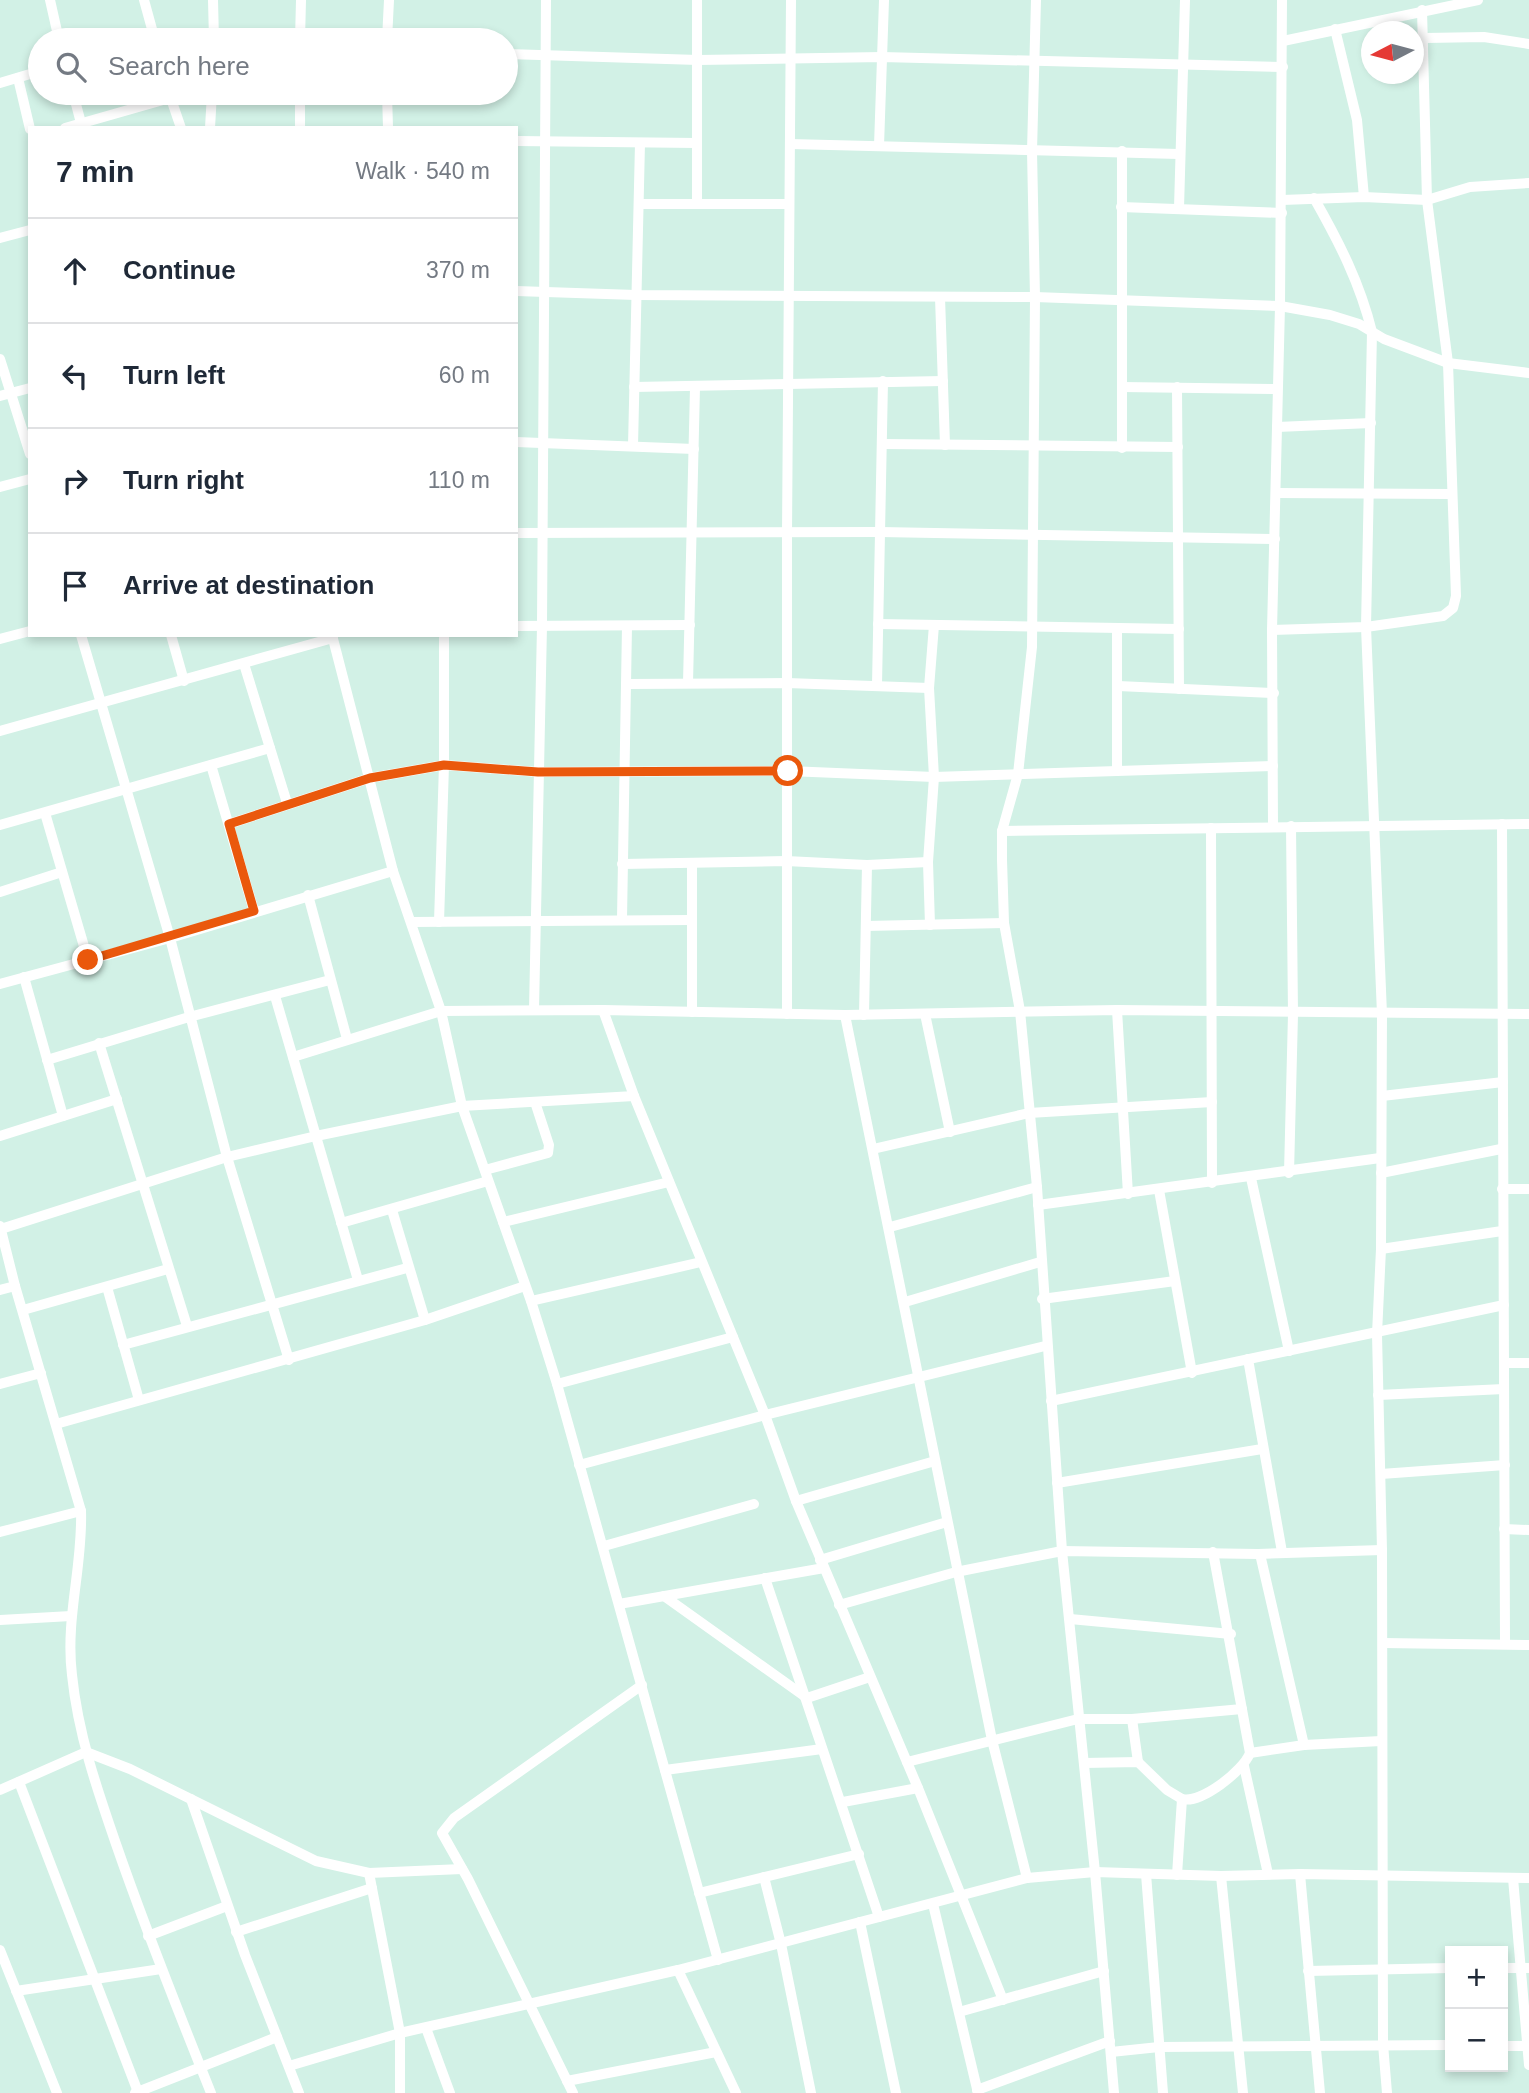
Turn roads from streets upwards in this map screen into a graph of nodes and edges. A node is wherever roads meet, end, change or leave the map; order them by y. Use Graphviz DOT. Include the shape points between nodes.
graph roads {
  1 [pos="50,0"];
  2 [pos="144,0"];
  3 [pos="213,0"];
  4 [pos="301,0"];
  5 [pos="389,0"];
  6 [pos="546,0"];
  7 [pos="697,0"];
  8 [pos="791,0"];
  9 [pos="884,0"];
  10 [pos="1036,0"];
  11 [pos="1185,0"];
  12 [pos="1282,0"];
  13 [pos="1478,0"];
  14 [pos="1444,3"];
  15 [pos="1422,10"];
  16 [pos="57,28"];
  17 [pos="152,28"];
  18 [pos="214,28"];
  19 [pos="300,28"];
  20 [pos="388,28"];
  21 [pos="1335,29"];
  22 [pos="1425,38"];
  23 [pos="1283,41"];
  24 [pos="1529,44"];
  25 [pos="518,54"];
  26 [pos="546,55"];
  27 [pos="791,57"];
  28 [pos="882,57"];
  29 [pos="698,60"];
  30 [pos="1034,60"];
  31 [pos="1184,62"];
  32 [pos="1283,66"];
  33 [pos="28,75"];
  34 [pos="18,78"];
  35 [pos="0,83"];
  36 [pos="76,105"];
  37 [pos="138,105"];
  38 [pos="173,105"];
  39 [pos="211,105"];
  40 [pos="300,105"];
  41 [pos="387,105"];
  42 [pos="81,123"];
  43 [pos="29,126"];
  44 [pos="71,126"];
  45 [pos="180,126"];
  46 [pos="210,126"];
  47 [pos="300,126"];
  48 [pos="388,126"];
  49 [pos="518,141"];
  50 [pos="544,141"];
  51 [pos="640,143"];
  52 [pos="696,143"];
  53 [pos="790,144"];
  54 [pos="879,146"];
  55 [pos="1032,151"];
  56 [pos="1122,151"];
  57 [pos="1179,154"];
  58 [pos="1529,183"];
  59 [pos="1364,197"];
  60 [pos="1314,198"];
  61 [pos="1282,200"];
  62 [pos="1427,200"];
  63 [pos="639,204"];
  64 [pos="697,204"];
  65 [pos="788,204"];
  66 [pos="1121,207"];
  67 [pos="1179,208"];
  68 [pos="1282,213"];
  69 [pos="28,231"];
  70 [pos="0,238"];
  71 [pos="518,291"];
  72 [pos="542,292"];
  73 [pos="636,295"];
  74 [pos="788,296"];
  75 [pos="1035,296"];
  76 [pos="940,297"];
  77 [pos="1120,299"];
  78 [pos="1280,306"];
  79 [pos="1372,332"];
  80 [pos="0,359"];
  81 [pos="1448,363"];
  82 [pos="1529,373"];
  83 [pos="883,381"];
  84 [pos="943,381"];
  85 [pos="787,384"];
  86 [pos="634,387"];
  87 [pos="695,387"];
  88 [pos="1122,387"];
  89 [pos="1177,387"];
  90 [pos="28,388"];
  91 [pos="1277,389"];
  92 [pos="5,394"];
  93 [pos="1371,424"];
  94 [pos="1277,427"];
  95 [pos="518,442"];
  96 [pos="542,442"];
  97 [pos="883,444"];
  98 [pos="945,445"];
  99 [pos="633,446"];
  100 [pos="1178,447"];
  101 [pos="1034,448"];
  102 [pos="1122,448"];
  103 [pos="28,449"];
  104 [pos="694,449"];
  105 [pos="28,479"];
  106 [pos="0,487"];
  107 [pos="1276,493"];
  108 [pos="1370,493"];
  109 [pos="1451,494"];
  110 [pos="692,532"];
  111 [pos="518,533"];
  112 [pos="543,533"];
  113 [pos="880,533"];
  114 [pos="787,534"];
  115 [pos="1032,534"];
  116 [pos="1178,539"];
  117 [pos="1275,539"];
  118 [pos="878,624"];
  119 [pos="690,625"];
  120 [pos="934,625"];
  121 [pos="1032,625"];
  122 [pos="518,626"];
  123 [pos="542,626"];
  124 [pos="627,626"];
  125 [pos="1366,627"];
  126 [pos="1117,629"];
  127 [pos="1178,629"];
  128 [pos="1272,630"];
  129 [pos="28,632"];
  130 [pos="82,637"];
  131 [pos="172,637"];
  132 [pos="330,637"];
  133 [pos="333,637"];
  134 [pos="444,637"];
  135 [pos="0,639"];
  136 [pos="244,664"];
  137 [pos="184,681"];
  138 [pos="688,683"];
  139 [pos="787,683"];
  140 [pos="626,684"];
  141 [pos="877,685"];
  142 [pos="1118,686"];
  143 [pos="929,688"];
  144 [pos="1179,689"];
  145 [pos="1274,693"];
  146 [pos="101,703"];
  147 [pos="0,731"];
  148 [pos="270,748"];
  149 [pos="211,765"];
  150 [pos="444,765"];
  151 [pos="1273,766"];
  152 [pos="788,771"];
  153 [pos="1117,771"];
  154 [pos="538,772"];
  155 [pos="623,772"];
  156 [pos="1018,774"];
  157 [pos="934,777"];
  158 [pos="370,778"];
  159 [pos="124,789"];
  160 [pos="287,803"];
  161 [pos="45,813"];
  162 [pos="229,824"];
  163 [pos="1502,824"];
  164 [pos="1529,824"];
  165 [pos="0,825"];
  166 [pos="1273,826"];
  167 [pos="1291,826"];
  168 [pos="1376,826"];
  169 [pos="1211,828"];
  170 [pos="1002,831"];
  171 [pos="786,861"];
  172 [pos="928,862"];
  173 [pos="622,864"];
  174 [pos="692,865"];
  175 [pos="867,865"];
  176 [pos="393,871"];
  177 [pos="62,872"];
  178 [pos="0,891"];
  179 [pos="308,895"];
  180 [pos="254,911"];
  181 [pos="622,919"];
  182 [pos="692,920"];
  183 [pos="534,921"];
  184 [pos="411,922"];
  185 [pos="439,922"];
  186 [pos="1004,923"];
  187 [pos="930,925"];
  188 [pos="866,926"];
  189 [pos="170,938"];
  190 [pos="88,960"];
  191 [pos="24,977"];
  192 [pos="330,980"];
  193 [pos="0,984"];
  194 [pos="275,996"];
  195 [pos="534,1010"];
  196 [pos="603,1010"];
  197 [pos="1117,1010"];
  198 [pos="441,1011"];
  199 [pos="1020,1011"];
  200 [pos="692,1012"];
  201 [pos="1209,1012"];
  202 [pos="787,1013"];
  203 [pos="925,1014"];
  204 [pos="1293,1014"];
  205 [pos="1382,1014"];
  206 [pos="1505,1014"];
  207 [pos="1529,1014"];
  208 [pos="845,1015"];
  209 [pos="864,1015"];
  210 [pos="190,1017"];
  211 [pos="347,1039"];
  212 [pos="99,1043"];
  213 [pos="293,1058"];
  214 [pos="47,1060"];
  215 [pos="1503,1082"];
  216 [pos="634,1096"];
  217 [pos="1382,1096"];
  218 [pos="117,1099"];
  219 [pos="535,1102"];
  220 [pos="1212,1102"];
  221 [pos="462,1106"];
  222 [pos="1121,1107"];
  223 [pos="1029,1113"];
  224 [pos="63,1116"];
  225 [pos="950,1132"];
  226 [pos="0,1136"];
  227 [pos="316,1136"];
  228 [pos="873,1149"];
  229 [pos="1502,1149"];
  230 [pos="227,1157"];
  231 [pos="1380,1158"];
  232 [pos="1289,1173"];
  233 [pos="1381,1173"];
  234 [pos="487,1176"];
  235 [pos="1251,1178"];
  236 [pos="669,1182"];
  237 [pos="1212,1183"];
  238 [pos="144,1185"];
  239 [pos="1037,1187"];
  240 [pos="1502,1189"];
  241 [pos="1529,1189"];
  242 [pos="1159,1190"];
  243 [pos="1128,1194"];
  244 [pos="1038,1205"];
  245 [pos="391,1210"];
  246 [pos="503,1222"];
  247 [pos="341,1223"];
  248 [pos="0,1227"];
  249 [pos="890,1227"];
  250 [pos="1502,1231"];
  251 [pos="1381,1249"];
  252 [pos="701,1262"];
  253 [pos="1040,1262"];
  254 [pos="407,1268"];
  255 [pos="168,1269"];
  256 [pos="358,1280"];
  257 [pos="1175,1281"];
  258 [pos="15,1286"];
  259 [pos="525,1286"];
  260 [pos="107,1287"];
  261 [pos="0,1290"];
  262 [pos="1042,1299"];
  263 [pos="531,1301"];
  264 [pos="905,1302"];
  265 [pos="272,1303"];
  266 [pos="1504,1305"];
  267 [pos="23,1310"];
  268 [pos="425,1320"];
  269 [pos="187,1326"];
  270 [pos="1377,1334"];
  271 [pos="733,1337"];
  272 [pos="123,1345"];
  273 [pos="1045,1346"];
  274 [pos="1289,1351"];
  275 [pos="1248,1359"];
  276 [pos="289,1360"];
  277 [pos="1504,1363"];
  278 [pos="1529,1363"];
  279 [pos="41,1373"];
  280 [pos="1192,1373"];
  281 [pos="918,1377"];
  282 [pos="0,1384"];
  283 [pos="557,1384"];
  284 [pos="1504,1389"];
  285 [pos="1378,1395"];
  286 [pos="139,1400"];
  287 [pos="1051,1401"];
  288 [pos="765,1415"];
  289 [pos="56,1424"];
  290 [pos="1262,1449"];
  291 [pos="935,1461"];
  292 [pos="579,1465"];
  293 [pos="1505,1465"];
  294 [pos="1381,1474"];
  295 [pos="1057,1483"];
  296 [pos="796,1501"];
  297 [pos="754,1504"];
  298 [pos="81,1511"];
  299 [pos="947,1522"];
  300 [pos="1504,1529"];
  301 [pos="1529,1530"];
  302 [pos="0,1532"];
  303 [pos="604,1546"];
  304 [pos="1382,1550"];
  305 [pos="1062,1551"];
  306 [pos="1213,1552"];
  307 [pos="1282,1552"];
  308 [pos="1260,1554"];
  309 [pos="822,1564"];
  310 [pos="956,1572"];
  311 [pos="765,1578"];
  312 [pos="664,1596"];
  313 [pos="619,1604"];
  314 [pos="839,1605"];
  315 [pos="71,1616"];
  316 [pos="1070,1619"];
  317 [pos="0,1620"];
  318 [pos="1231,1634"];
  319 [pos="1383,1643"];
  320 [pos="1505,1644"];
  321 [pos="1529,1644"];
  322 [pos="870,1677"];
  323 [pos="642,1685"];
  324 [pos="807,1698"];
  325 [pos="1242,1709"];
  326 [pos="1078,1719"];
  327 [pos="1132,1719"];
  328 [pos="992,1740"];
  329 [pos="1381,1741"];
  330 [pos="1304,1745"];
  331 [pos="822,1749"];
  332 [pos="86,1752"];
  333 [pos="1250,1754"];
  334 [pos="907,1762"];
  335 [pos="1138,1762"];
  336 [pos="1084,1763"];
  337 [pos="1244,1766"];
  338 [pos="665,1770"];
  339 [pos="19,1782"];
  340 [pos="918,1788"];
  341 [pos="0,1790"];
  342 [pos="191,1799"];
  343 [pos="1182,1799"];
  344 [pos="843,1802"];
  345 [pos="859,1854"];
  346 [pos="462,1869"];
  347 [pos="1095,1871"];
  348 [pos="369,1874"];
  349 [pos="1146,1874"];
  350 [pos="1268,1874"];
  351 [pos="1300,1874"];
  352 [pos="1383,1874"];
  353 [pos="1177,1875"];
  354 [pos="1221,1876"];
  355 [pos="764,1877"];
  356 [pos="1027,1878"];
  357 [pos="1513,1878"];
  358 [pos="1529,1878"];
  359 [pos="372,1888"];
  360 [pos="699,1893"];
  361 [pos="962,1897"];
  362 [pos="933,1904"];
  363 [pos="227,1906"];
  364 [pos="879,1917"];
  365 [pos="860,1922"];
  366 [pos="236,1932"];
  367 [pos="148,1936"];
  368 [pos="781,1944"];
  369 [pos="0,1950"];
  370 [pos="718,1960"];
  371 [pos="1383,1967"];
  372 [pos="1445,1968"];
  373 [pos="1524,1968"];
  374 [pos="162,1969"];
  375 [pos="678,1970"];
  376 [pos="1104,1971"];
  377 [pos="1308,1971"];
  378 [pos="93,1981"];
  379 [pos="16,1991"];
  380 [pos="1003,2000"];
  381 [pos="530,2004"];
  382 [pos="959,2012"];
  383 [pos="426,2028"];
  384 [pos="400,2034"];
  385 [pos="277,2037"];
  386 [pos="1317,2044"];
  387 [pos="1383,2044"];
  388 [pos="1445,2045"];
  389 [pos="1110,2046"];
  390 [pos="1238,2046"];
  391 [pos="1508,2046"];
  392 [pos="1528,2046"];
  393 [pos="1159,2047"];
  394 [pos="716,2052"];
  395 [pos="1529,2065"];
  396 [pos="200,2066"];
  397 [pos="289,2066"];
  398 [pos="567,2081"];
  399 [pos="978,2091"];
  400 [pos="136,2092"];
  401 [pos="57,2093"];
  402 [pos="211,2093"];
  403 [pos="299,2093"];
  404 [pos="400,2093"];
  405 [pos="450,2093"];
  406 [pos="573,2093"];
  407 [pos="736,2093"];
  408 [pos="811,2093"];
  409 [pos="896,2093"];
  410 [pos="1114,2093"];
  411 [pos="1163,2093"];
  412 [pos="1243,2093"];
  413 [pos="1320,2093"];
  414 [pos="1387,2093"];
  1 -- 16 [label="street"];
  2 -- 17 [label="street"];
  3 -- 18 [label="street"];
  4 -- 19 [label="street"];
  5 -- 20 [label="street"];
  6 -- 26 [label="street"];
  7 -- 29 [label="street"];
  8 -- 27 [label="street"];
  9 -- 28 [label="street"];
  10 -- 30 [label="street"];
  11 -- 31 [label="street"];
  12 -- 23 [label="street"];
  13 -- 14 [label="street"];
  14 -- 15 [label="street"];
  15 -- 21 [label="street"];
  15 -- 22 [label="street"];
  21 -- 23 [label="street"];
  21 -- 59 [label="street" via="1357,120"];
  22 -- 24 [label="street" via="1484,37"];
  22 -- 62 [label="street"];
  23 -- 32 [label="street"];
  25 -- 26 [label="street"];
  26 -- 29 [label="street"];
  26 -- 50 [label="street"];
  27 -- 28 [label="street"];
  27 -- 29 [label="street"];
  27 -- 53 [label="street"];
  28 -- 30 [label="street"];
  28 -- 54 [label="street"];
  29 -- 52 [label="street"];
  30 -- 31 [label="street"];
  30 -- 55 [label="street"];
  31 -- 32 [label="street"];
  31 -- 57 [label="street"];
  32 -- 61 [label="street"];
  33 -- 34 [label="street"];
  34 -- 35 [label="street"];
  34 -- 43 [label="street"];
  36 -- 42 [label="street"];
  37 -- 42 [label="street"];
  38 -- 45 [label="street"];
  39 -- 46 [label="street"];
  40 -- 47 [label="street"];
  41 -- 48 [label="street"];
  42 -- 44 [label="street"];
  49 -- 50 [label="street"];
  50 -- 51 [label="street"];
  50 -- 72 [label="street"];
  51 -- 52 [label="street"];
  51 -- 63 [label="street"];
  52 -- 64 [label="street"];
  53 -- 54 [label="street"];
  53 -- 65 [label="street"];
  54 -- 55 [label="street"];
  55 -- 56 [label="street"];
  55 -- 75 [label="street"];
  56 -- 57 [label="street"];
  56 -- 66 [label="street"];
  57 -- 67 [label="street"];
  58 -- 62 [label="street" via="1470,187"];
  59 -- 60 [label="street"];
  59 -- 62 [label="street"];
  60 -- 61 [label="street"];
  60 -- 79 [label="street" via="1349,260"];
  61 -- 68 [label="street"];
  62 -- 81 [label="street"];
  63 -- 64 [label="street"];
  63 -- 73 [label="street"];
  64 -- 65 [label="street"];
  65 -- 74 [label="street"];
  66 -- 67 [label="street"];
  66 -- 77 [label="street"];
  67 -- 68 [label="street"];
  68 -- 78 [label="street"];
  69 -- 70 [label="street"];
  71 -- 72 [label="street"];
  72 -- 73 [label="street"];
  72 -- 96 [label="street"];
  73 -- 74 [label="street"];
  73 -- 86 [label="street"];
  74 -- 76 [label="street"];
  74 -- 85 [label="street"];
  75 -- 76 [label="street"];
  75 -- 77 [label="street"];
  75 -- 101 [label="street"];
  76 -- 84 [label="street"];
  77 -- 78 [label="street"];
  77 -- 88 [label="street"];
  78 -- 79 [label="street" via="1330,315"];
  78 -- 91 [label="street"];
  79 -- 81 [label="street"];
  79 -- 93 [label="street"];
  80 -- 92 [label="street"];
  81 -- 82 [label="street"];
  81 -- 109 [label="street"];
  83 -- 84 [label="street"];
  83 -- 85 [label="street"];
  83 -- 97 [label="street"];
  84 -- 98 [label="street"];
  85 -- 87 [label="street"];
  85 -- 114 [label="street"];
  86 -- 87 [label="street"];
  86 -- 99 [label="street"];
  87 -- 104 [label="street"];
  88 -- 89 [label="street"];
  88 -- 102 [label="street"];
  89 -- 91 [label="street"];
  89 -- 100 [label="street"];
  90 -- 92 [label="street"];
  91 -- 94 [label="street"];
  92 -- 103 [label="street"];
  93 -- 94 [label="street"];
  93 -- 108 [label="street"];
  94 -- 107 [label="street"];
  95 -- 96 [label="street"];
  96 -- 99 [label="street"];
  96 -- 112 [label="street"];
  97 -- 98 [label="street"];
  97 -- 113 [label="street"];
  98 -- 101 [label="street"];
  99 -- 104 [label="street"];
  100 -- 102 [label="street"];
  100 -- 116 [label="street"];
  101 -- 102 [label="street"];
  101 -- 115 [label="street"];
  104 -- 110 [label="street"];
  105 -- 106 [label="street"];
  107 -- 108 [label="street"];
  107 -- 117 [label="street"];
  108 -- 109 [label="street"];
  108 -- 125 [label="street"];
  109 -- 125 [label="street" via="1453,608 1443,616"];
  110 -- 112 [label="street"];
  110 -- 114 [label="street"];
  110 -- 119 [label="street"];
  111 -- 112 [label="street"];
  112 -- 123 [label="street"];
  113 -- 114 [label="street"];
  113 -- 115 [label="street"];
  113 -- 118 [label="street"];
  114 -- 139 [label="street"];
  115 -- 116 [label="street"];
  115 -- 121 [label="street"];
  116 -- 117 [label="street"];
  116 -- 127 [label="street"];
  117 -- 128 [label="street"];
  118 -- 120 [label="street"];
  118 -- 141 [label="street"];
  119 -- 124 [label="street"];
  119 -- 138 [label="street"];
  120 -- 121 [label="street"];
  120 -- 143 [label="street"];
  121 -- 126 [label="street"];
  121 -- 156 [label="street"];
  122 -- 123 [label="street"];
  123 -- 124 [label="street"];
  123 -- 154 [label="street"];
  124 -- 140 [label="street"];
  125 -- 128 [label="street"];
  125 -- 168 [label="street"];
  126 -- 127 [label="street"];
  126 -- 142 [label="street"];
  127 -- 144 [label="street"];
  128 -- 145 [label="street"];
  129 -- 135 [label="street"];
  130 -- 146 [label="street"];
  131 -- 137 [label="street"];
  132 -- 136 [label="street"];
  133 -- 158 [label="street"];
  134 -- 150 [label="street"];
  136 -- 137 [label="street"];
  136 -- 148 [label="street"];
  137 -- 146 [label="street"];
  138 -- 139 [label="street"];
  138 -- 140 [label="street"];
  139 -- 141 [label="street"];
  139 -- 152 [label="street"];
  140 -- 155 [label="street"];
  141 -- 143 [label="street"];
  142 -- 144 [label="street"];
  142 -- 153 [label="street"];
  143 -- 157 [label="street"];
  144 -- 145 [label="street"];
  145 -- 151 [label="street"];
  146 -- 147 [label="street"];
  146 -- 159 [label="street"];
  148 -- 149 [label="street"];
  148 -- 160 [label="street"];
  149 -- 159 [label="street"];
  149 -- 162 [label="street"];
  150 -- 154 [label="street"];
  150 -- 158 [label="street"];
  150 -- 185 [label="street"];
  151 -- 153 [label="street"];
  151 -- 166 [label="street"];
  152 -- 155 [label="street"];
  152 -- 157 [label="street"];
  152 -- 171 [label="street"];
  153 -- 156 [label="street"];
  154 -- 155 [label="street"];
  154 -- 183 [label="street"];
  155 -- 173 [label="street"];
  156 -- 157 [label="street"];
  156 -- 170 [label="street"];
  157 -- 172 [label="street"];
  158 -- 160 [label="street"];
  158 -- 176 [label="street"];
  159 -- 161 [label="street"];
  159 -- 189 [label="street"];
  160 -- 162 [label="street"];
  161 -- 165 [label="street"];
  161 -- 177 [label="street"];
  162 -- 180 [label="street"];
  163 -- 164 [label="street"];
  163 -- 168 [label="street"];
  163 -- 206 [label="street"];
  166 -- 167 [label="street"];
  166 -- 169 [label="street"];
  167 -- 168 [label="street"];
  167 -- 204 [label="street"];
  168 -- 205 [label="street"];
  169 -- 170 [label="street"];
  169 -- 201 [label="street"];
  170 -- 186 [label="street"];
  171 -- 174 [label="street"];
  171 -- 175 [label="street"];
  171 -- 202 [label="street"];
  172 -- 175 [label="street"];
  172 -- 187 [label="street"];
  173 -- 174 [label="street"];
  173 -- 181 [label="street"];
  174 -- 182 [label="street"];
  175 -- 188 [label="street"];
  176 -- 179 [label="street"];
  176 -- 184 [label="street"];
  177 -- 178 [label="street"];
  177 -- 190 [label="street"];
  179 -- 180 [label="street"];
  179 -- 192 [label="street"];
  180 -- 189 [label="street"];
  181 -- 182 [label="street"];
  181 -- 183 [label="street"];
  182 -- 200 [label="street"];
  183 -- 185 [label="street"];
  183 -- 195 [label="street"];
  184 -- 185 [label="street"];
  184 -- 198 [label="street"];
  186 -- 187 [label="street"];
  186 -- 199 [label="street"];
  187 -- 188 [label="street"];
  188 -- 209 [label="street"];
  189 -- 190 [label="street"];
  189 -- 210 [label="street"];
  190 -- 191 [label="street"];
  191 -- 193 [label="street"];
  191 -- 214 [label="street"];
  192 -- 194 [label="street"];
  192 -- 211 [label="street"];
  194 -- 210 [label="street"];
  194 -- 213 [label="street"];
  195 -- 196 [label="street"];
  195 -- 198 [label="street"];
  196 -- 200 [label="street"];
  196 -- 216 [label="street"];
  197 -- 199 [label="street"];
  197 -- 201 [label="street"];
  197 -- 222 [label="street"];
  198 -- 211 [label="street"];
  198 -- 221 [label="street"];
  199 -- 203 [label="street"];
  199 -- 223 [label="street"];
  200 -- 202 [label="street"];
  201 -- 204 [label="street"];
  201 -- 220 [label="street"];
  202 -- 208 [label="street"];
  203 -- 209 [label="street"];
  203 -- 225 [label="street"];
  204 -- 205 [label="street"];
  204 -- 232 [label="street"];
  205 -- 206 [label="street"];
  205 -- 217 [label="street"];
  206 -- 207 [label="street"];
  206 -- 215 [label="street"];
  208 -- 209 [label="street"];
  208 -- 228 [label="street"];
  210 -- 212 [label="street"];
  210 -- 230 [label="street"];
  211 -- 213 [label="street"];
  212 -- 214 [label="street"];
  212 -- 218 [label="street"];
  213 -- 227 [label="street"];
  214 -- 224 [label="street"];
  215 -- 217 [label="street"];
  215 -- 229 [label="street"];
  216 -- 219 [label="street"];
  216 -- 236 [label="street"];
  217 -- 231 [label="street"];
  218 -- 224 [label="street"];
  218 -- 238 [label="street"];
  219 -- 221 [label="street"];
  219 -- 234 [label="street" via="548,1153"];
  220 -- 222 [label="street"];
  220 -- 237 [label="street"];
  221 -- 227 [label="street"];
  221 -- 234 [label="street"];
  222 -- 223 [label="street"];
  222 -- 243 [label="street"];
  223 -- 225 [label="street"];
  223 -- 239 [label="street"];
  224 -- 226 [label="street"];
  225 -- 228 [label="street"];
  227 -- 230 [label="street"];
  227 -- 247 [label="street"];
  228 -- 249 [label="street"];
  229 -- 233 [label="street"];
  229 -- 240 [label="street"];
  230 -- 238 [label="street"];
  230 -- 265 [label="street"];
  231 -- 232 [label="street"];
  231 -- 233 [label="street"];
  232 -- 235 [label="street"];
  233 -- 251 [label="street"];
  234 -- 245 [label="street"];
  234 -- 246 [label="street"];
  235 -- 237 [label="street"];
  235 -- 274 [label="street"];
  236 -- 246 [label="street"];
  236 -- 252 [label="street"];
  237 -- 242 [label="street"];
  238 -- 248 [label="street"];
  238 -- 255 [label="street"];
  239 -- 244 [label="street"];
  239 -- 249 [label="street"];
  240 -- 241 [label="street"];
  240 -- 250 [label="street"];
  242 -- 243 [label="street"];
  242 -- 257 [label="street"];
  243 -- 244 [label="street"];
  244 -- 253 [label="street"];
  245 -- 247 [label="street"];
  245 -- 254 [label="street"];
  246 -- 259 [label="street"];
  247 -- 256 [label="street"];
  248 -- 258 [label="street"];
  249 -- 264 [label="street"];
  250 -- 251 [label="street"];
  250 -- 266 [label="street"];
  251 -- 270 [label="street"];
  252 -- 263 [label="street"];
  252 -- 271 [label="street"];
  253 -- 262 [label="street"];
  253 -- 264 [label="street"];
  254 -- 256 [label="street"];
  254 -- 268 [label="street"];
  255 -- 260 [label="street"];
  255 -- 269 [label="street"];
  256 -- 265 [label="street"];
  257 -- 262 [label="street"];
  257 -- 280 [label="street"];
  258 -- 261 [label="street"];
  258 -- 267 [label="street"];
  259 -- 263 [label="street"];
  259 -- 268 [label="street"];
  260 -- 267 [label="street"];
  260 -- 272 [label="street"];
  262 -- 273 [label="street"];
  263 -- 283 [label="street"];
  264 -- 281 [label="street"];
  265 -- 269 [label="street"];
  265 -- 276 [label="street"];
  266 -- 270 [label="street"];
  266 -- 277 [label="street"];
  267 -- 279 [label="street"];
  268 -- 276 [label="street"];
  269 -- 272 [label="street"];
  270 -- 274 [label="street"];
  270 -- 285 [label="street"];
  271 -- 283 [label="street"];
  271 -- 288 [label="street"];
  272 -- 286 [label="street"];
  273 -- 281 [label="street"];
  273 -- 287 [label="street"];
  274 -- 275 [label="street"];
  275 -- 280 [label="street"];
  275 -- 290 [label="street"];
  276 -- 286 [label="street"];
  277 -- 278 [label="street"];
  277 -- 284 [label="street"];
  279 -- 282 [label="street"];
  279 -- 289 [label="street"];
  280 -- 287 [label="street"];
  281 -- 288 [label="street"];
  281 -- 291 [label="street"];
  283 -- 292 [label="street"];
  284 -- 285 [label="street"];
  284 -- 293 [label="street"];
  285 -- 294 [label="street"];
  286 -- 289 [label="street"];
  287 -- 295 [label="street"];
  288 -- 292 [label="street"];
  288 -- 296 [label="street"];
  289 -- 298 [label="street"];
  290 -- 295 [label="street"];
  290 -- 307 [label="street"];
  291 -- 296 [label="street"];
  291 -- 299 [label="street"];
  292 -- 303 [label="street"];
  293 -- 294 [label="street"];
  293 -- 300 [label="street"];
  294 -- 304 [label="street"];
  295 -- 305 [label="street"];
  296 -- 309 [label="street"];
  297 -- 303 [label="street"];
  298 -- 302 [label="street"];
  298 -- 315 [label="street"];
  299 -- 309 [label="street"];
  299 -- 310 [label="street"];
  300 -- 301 [label="street"];
  300 -- 320 [label="street"];
  303 -- 313 [label="street"];
  304 -- 307 [label="street"];
  304 -- 319 [label="street"];
  305 -- 306 [label="street"];
  305 -- 310 [label="street"];
  305 -- 316 [label="street"];
  306 -- 308 [label="street"];
  306 -- 318 [label="street"];
  307 -- 308 [label="street"];
  308 -- 330 [label="street"];
  309 -- 311 [label="street"];
  309 -- 314 [label="street"];
  310 -- 314 [label="street"];
  310 -- 328 [label="street"];
  311 -- 312 [label="street"];
  311 -- 324 [label="street"];
  312 -- 313 [label="street"];
  312 -- 324 [label="street"];
  313 -- 323 [label="street"];
  314 -- 322 [label="street"];
  315 -- 317 [label="street"];
  315 -- 332 [label="street" via="71,1674"];
  316 -- 318 [label="street"];
  316 -- 326 [label="street"];
  318 -- 325 [label="street"];
  319 -- 320 [label="street"];
  319 -- 329 [label="street"];
  320 -- 321 [label="street"];
  322 -- 324 [label="street"];
  322 -- 334 [label="street"];
  323 -- 338 [label="street"];
  323 -- 346 [label="street" via="444,1827 443,1839"];
  324 -- 331 [label="street"];
  325 -- 327 [label="street"];
  325 -- 333 [label="street"];
  326 -- 327 [label="street"];
  326 -- 328 [label="street"];
  326 -- 336 [label="street"];
  327 -- 335 [label="street"];
  328 -- 334 [label="street"];
  328 -- 356 [label="street"];
  329 -- 330 [label="street"];
  329 -- 352 [label="street"];
  330 -- 333 [label="street"];
  331 -- 338 [label="street"];
  331 -- 344 [label="street"];
  332 -- 339 [label="street"];
  332 -- 342 [label="street"];
  332 -- 367 [label="street"];
  333 -- 337 [label="street"];
  334 -- 340 [label="street"];
  335 -- 336 [label="street"];
  335 -- 343 [label="street"];
  336 -- 347 [label="street"];
  337 -- 343 [label="street" via="1197,1798"];
  337 -- 350 [label="street"];
  338 -- 360 [label="street"];
  339 -- 341 [label="street"];
  339 -- 378 [label="street"];
  340 -- 344 [label="street"];
  340 -- 361 [label="street"];
  342 -- 348 [label="street" via="316,1861"];
  342 -- 363 [label="street"];
  343 -- 353 [label="street"];
  344 -- 345 [label="street"];
  345 -- 355 [label="street"];
  345 -- 364 [label="street"];
  346 -- 348 [label="street"];
  346 -- 381 [label="street"];
  347 -- 349 [label="street"];
  347 -- 356 [label="street"];
  347 -- 376 [label="street"];
  348 -- 359 [label="street"];
  349 -- 353 [label="street"];
  349 -- 393 [label="street"];
  350 -- 351 [label="street"];
  350 -- 354 [label="street"];
  351 -- 352 [label="street"];
  351 -- 377 [label="street"];
  352 -- 357 [label="street"];
  352 -- 371 [label="street"];
  353 -- 354 [label="street"];
  354 -- 390 [label="street"];
  355 -- 360 [label="street"];
  355 -- 368 [label="street"];
  356 -- 361 [label="street"];
  357 -- 358 [label="street"];
  357 -- 373 [label="street"];
  359 -- 366 [label="street"];
  359 -- 384 [label="street"];
  360 -- 370 [label="street"];
  361 -- 362 [label="street"];
  361 -- 380 [label="street"];
  362 -- 364 [label="street"];
  362 -- 382 [label="street"];
  363 -- 366 [label="street"];
  363 -- 367 [label="street"];
  364 -- 365 [label="street"];
  365 -- 368 [label="street"];
  365 -- 409 [label="street"];
  366 -- 385 [label="street"];
  367 -- 374 [label="street"];
  368 -- 370 [label="street"];
  368 -- 408 [label="street"];
  369 -- 379 [label="street"];
  370 -- 375 [label="street"];
  371 -- 372 [label="street"];
  371 -- 377 [label="street"];
  371 -- 387 [label="street"];
  373 -- 392 [label="street"];
  374 -- 378 [label="street"];
  374 -- 396 [label="street"];
  375 -- 381 [label="street"];
  375 -- 394 [label="street"];
  376 -- 380 [label="street"];
  376 -- 389 [label="street"];
  377 -- 386 [label="street"];
  378 -- 379 [label="street"];
  378 -- 400 [label="street"];
  379 -- 401 [label="street"];
  380 -- 382 [label="street"];
  381 -- 383 [label="street"];
  381 -- 398 [label="street"];
  382 -- 399 [label="street"];
  383 -- 384 [label="street"];
  383 -- 405 [label="street"];
  384 -- 397 [label="street"];
  384 -- 404 [label="street"];
  385 -- 396 [label="street"];
  385 -- 397 [label="street"];
  386 -- 387 [label="street"];
  386 -- 390 [label="street"];
  386 -- 413 [label="street"];
  387 -- 388 [label="street"];
  387 -- 414 [label="street"];
  389 -- 393 [label="street"];
  389 -- 399 [label="street"];
  389 -- 410 [label="street"];
  390 -- 393 [label="street"];
  390 -- 412 [label="street"];
  391 -- 392 [label="street"];
  392 -- 395 [label="street"];
  393 -- 411 [label="street"];
  394 -- 398 [label="street"];
  394 -- 407 [label="street"];
  396 -- 400 [label="street"];
  396 -- 402 [label="street"];
  397 -- 403 [label="street"];
  398 -- 406 [label="street"];
}
